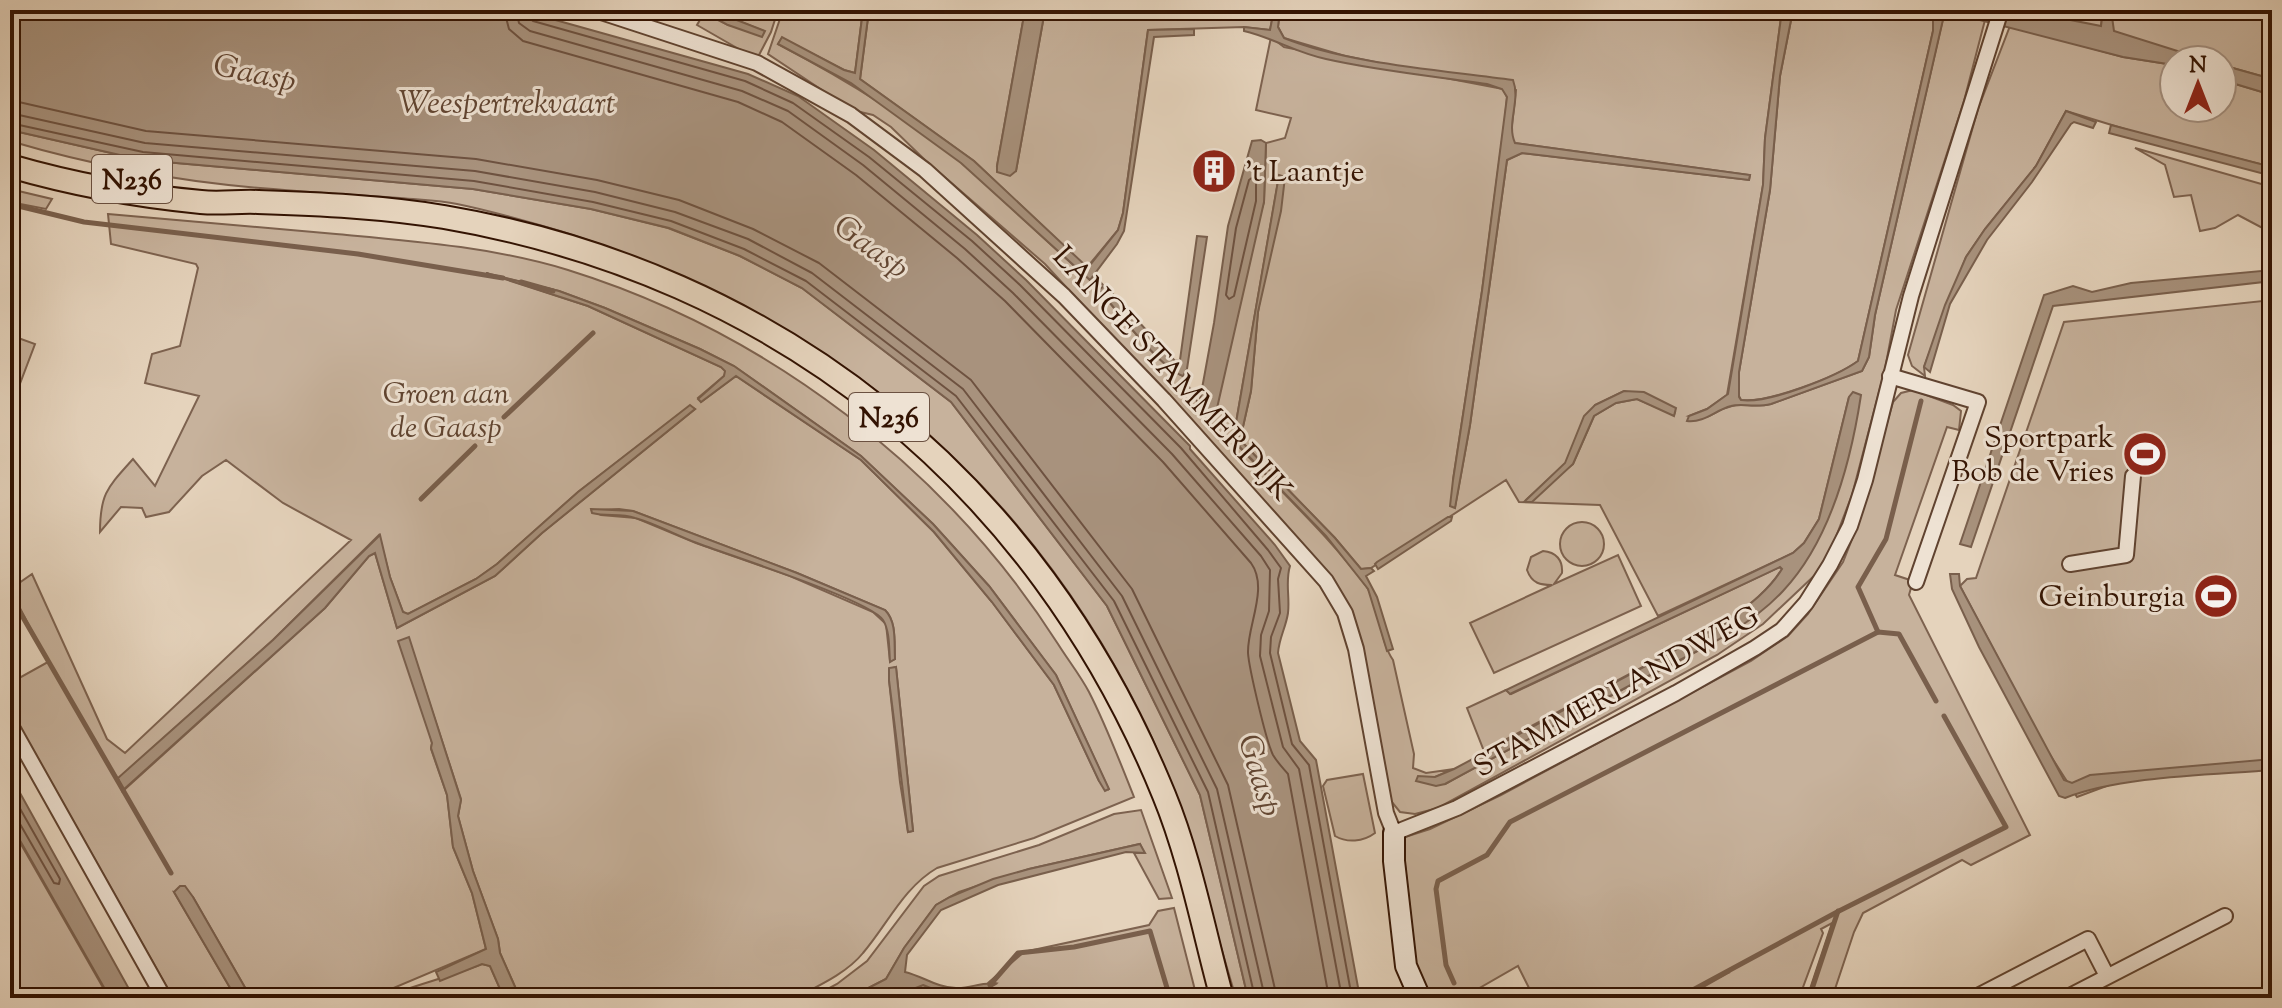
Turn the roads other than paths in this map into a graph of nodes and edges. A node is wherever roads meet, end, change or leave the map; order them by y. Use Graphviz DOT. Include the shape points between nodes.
graph roads {
  1 [pos="595,10"];
  2 [pos="2001,10"];
  3 [pos="10,151"];
  4 [pos="10,166"];
  5 [pos="255,202"];
  6 [pos="1890,376"];
  7 [pos="2133,476"];
  8 [pos="2070,564"];
  9 [pos="1916,582"];
  10 [pos="10,724"];
  11 [pos="1394,833"];
  12 [pos="2225,916"];
  13 [pos="2107,976"];
  14 [pos="164,998"];
  15 [pos="1222,998"];
  16 [pos="1420,998"];
  17 [pos="1974,998"];
  18 [pos="2066,998"];
  1 -- 11 [label="street, LANGE STAMMERDIJK" via="753,61 851,115 925,170 1064,296 1315,569 1345,613"];
  2 -- 6 [label="street, STAMMERLANDWEG"];
  3 -- 5 [label="main road, N236"];
  4 -- 5 [label="main road, N236" via="145,195 206,203"];
  5 -- 15 [label="main road, N236" via="445,217 512,230 634,267 788,342 908,431 993,515 1039,572 1111,685 1165,798"];
  6 -- 9 [label="street" via="1978,402"];
  6 -- 11 [label="street, STAMMERLANDWEG" via="1850,526 1819,584 1782,630 1676,693 1457,808"];
  7 -- 8 [label="street" via="2126,555"];
  10 -- 14 [label="street"];
  11 -- 16 [label="street, LANGE STAMMERDIJK" via="1406,966"];
  12 -- 13 [label="street"];
  13 -- 17 [label="street" via="2088,939"];
  13 -- 18 [label="street"];
}
